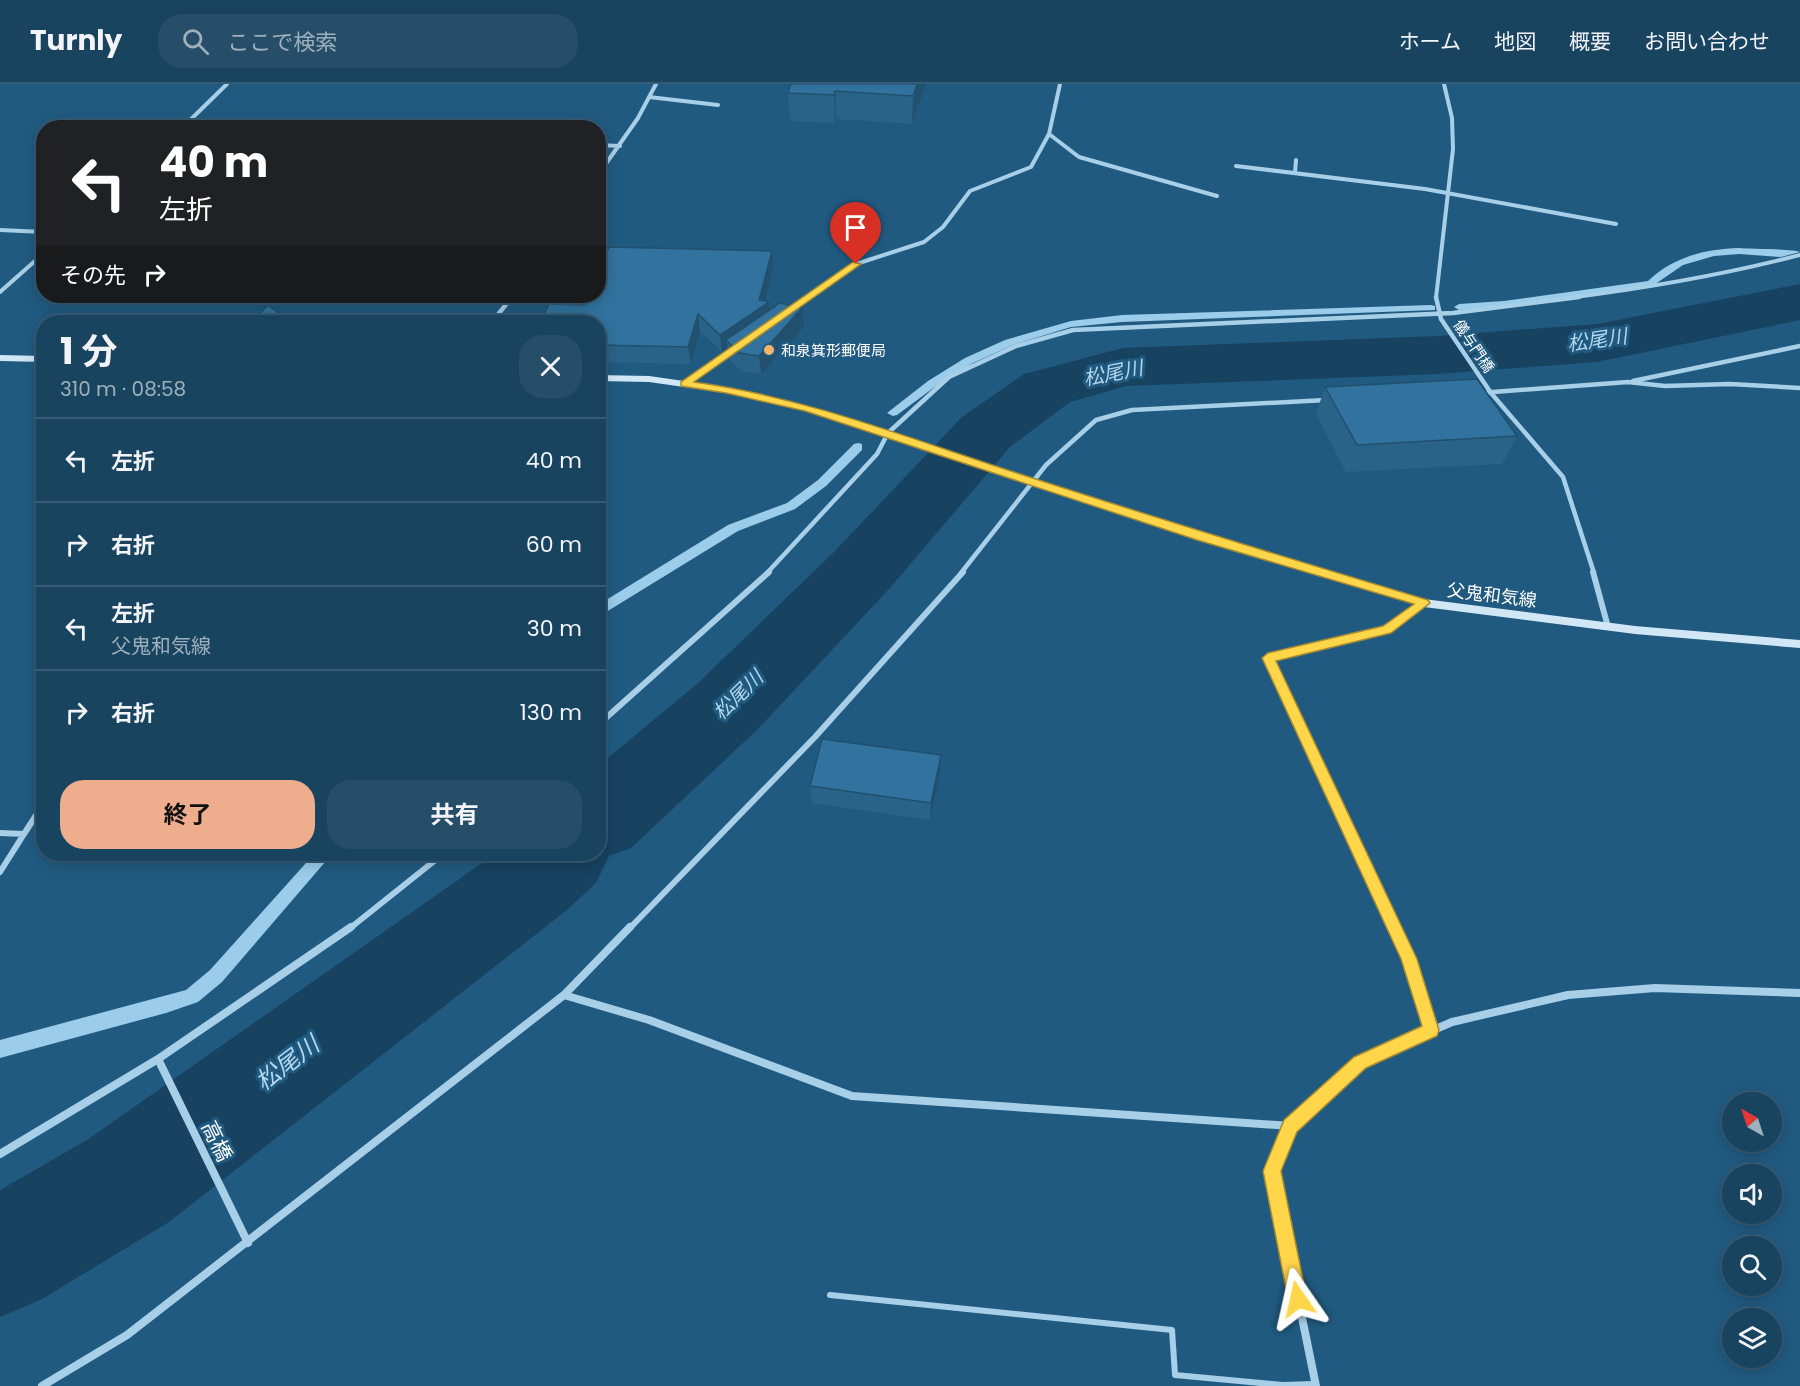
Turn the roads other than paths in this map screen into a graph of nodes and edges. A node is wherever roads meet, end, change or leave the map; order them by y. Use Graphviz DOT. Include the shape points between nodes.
graph roads {
  1 [pos="227,84"];
  2 [pos="656,84"];
  3 [pos="1060,84"];
  4 [pos="1444,84"];
  5 [pos="649,98"];
  6 [pos="718,105"];
  7 [pos="190,120"];
  8 [pos="1049,134"];
  9 [pos="606,145"];
  10 [pos="620,146"];
  11 [pos="1296,160"];
  12 [pos="606,164"];
  13 [pos="1236,166"];
  14 [pos="1295,173"];
  15 [pos="1446,193"];
  16 [pos="1217,196"];
  17 [pos="1616,224"];
  18 [pos="0,230"];
  19 [pos="36,232"];
  20 [pos="1800,255"];
  21 [pos="36,260"];
  22 [pos="0,292"];
  23 [pos="507,303"];
  24 [pos="497,315"];
  25 [pos="782,315"];
  26 [pos="1440,316"];
  27 [pos="743,343"];
  28 [pos="1800,346"];
  29 [pos="0,358"];
  30 [pos="36,359"];
  31 [pos="606,378"];
  32 [pos="1628,382"];
  33 [pos="685,384"];
  34 [pos="1800,388"];
  35 [pos="1489,389"];
  36 [pos="1468,394"];
  37 [pos="1329,400"];
  38 [pos="888,433"];
  39 [pos="1034,482"];
  40 [pos="1424,603"];
  41 [pos="1608,627"];
  42 [pos="1800,644"];
  43 [pos="606,718"];
  44 [pos="36,815"];
  45 [pos="0,833"];
  46 [pos="24,834"];
  47 [pos="434,861"];
  48 [pos="0,872"];
  49 [pos="1800,993"];
  50 [pos="564,995"];
  51 [pos="1431,1030"];
  52 [pos="158,1059"];
  53 [pos="1290,1126"];
  54 [pos="0,1154"];
  55 [pos="248,1243"];
  56 [pos="830,1295"];
  57 [pos="1316,1385"];
  58 [pos="42,1386"];
  1 -- 7 [label="street"];
  2 -- 5 [label="street"];
  3 -- 8 [label="street"];
  4 -- 15 [label="street" via="1452,118 1453,149"];
  5 -- 6 [label="street"];
  5 -- 10 [label="street"];
  8 -- 16 [label="street" via="1079,157"];
  8 -- 25 [label="street" via="1031,167 970,191 943,227 924,242 856,264"];
  9 -- 10 [label="street"];
  10 -- 12 [label="street"];
  11 -- 14 [label="street"];
  13 -- 14 [label="street"];
  14 -- 15 [label="street"];
  15 -- 17 [label="street"];
  15 -- 26 [label="street" via="1435,294"];
  18 -- 19 [label="street"];
  20 -- 26 [label="street" via="1669,285"];
  21 -- 22 [label="street"];
  23 -- 24 [label="street"];
  26 -- 35 [label="street, 儀与門橋"];
  26 -- 38 [label="street" via="1073,330 1016,346 949,377"];
  27 -- 33 [label="street"];
  28 -- 32 [label="street"];
  29 -- 30 [label="main road"];
  31 -- 33 [label="main road, 父鬼和気線"];
  32 -- 34 [label="street"];
  32 -- 35 [label="street"];
  33 -- 38 [label="main road, 父鬼和気線" via="808,409"];
  35 -- 36 [label="street"];
  35 -- 41 [label="street, 儀与門橋" via="1563,477"];
  37 -- 39 [label="street" via="1132,410 1096,420 1046,465"];
  38 -- 39 [label="main road, 父鬼和気線"];
  38 -- 43 [label="street" via="877,454 782,560"];
  39 -- 40 [label="main road, 父鬼和気線" via="1201,537"];
  39 -- 50 [label="street" via="977,556 815,737"];
  40 -- 41 [label="main road, 父鬼和気線"];
  40 -- 51 [label="street" via="1386,630 1268,658 1409,959"];
  41 -- 42 [label="main road, 父鬼和気線"];
  44 -- 46 [label="street"];
  45 -- 46 [label="street"];
  46 -- 48 [label="street"];
  47 -- 52 [label="street" via="363,919"];
  49 -- 51 [label="street" via="1655,988 1568,995"];
  50 -- 53 [label="street" via="649,1020 852,1096"];
  50 -- 55 [label="street"];
  51 -- 53 [label="street" via="1360,1062"];
  52 -- 54 [label="street"];
  52 -- 55 [label="street, 高橋"];
  53 -- 57 [label="street" via="1272,1171"];
  55 -- 58 [label="street" via="127,1335"];
  56 -- 57 [label="lane" via="1172,1329 1175,1375"];
}
